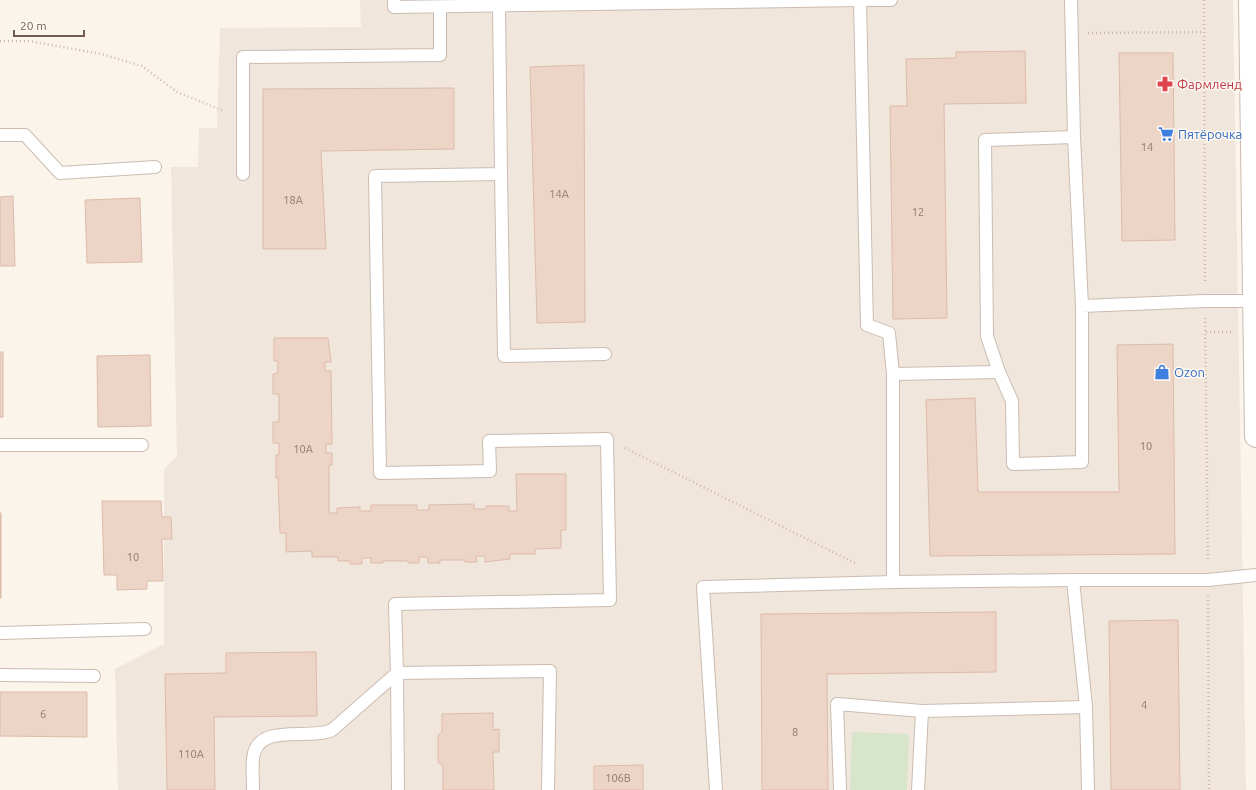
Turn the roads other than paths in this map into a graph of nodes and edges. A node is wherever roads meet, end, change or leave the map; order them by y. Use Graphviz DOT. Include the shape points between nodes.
graph roads {
  1 [pos="394,0"];
  2 [pos="860,0"];
  3 [pos="891,0"];
  4 [pos="1071,0"];
  5 [pos="1250,0"];
  6 [pos="567,2"];
  7 [pos="499,6"];
  8 [pos="440,7"];
  9 [pos="1253,107"];
  10 [pos="0,135"];
  11 [pos="1074,138"];
  12 [pos="155,167"];
  13 [pos="243,174"];
  14 [pos="501,174"];
  15 [pos="1253,301"];
  16 [pos="1082,306"];
  17 [pos="604,354"];
  18 [pos="999,372"];
  19 [pos="893,374"];
  20 [pos="1256,436"];
  21 [pos="0,445"];
  22 [pos="142,445"];
  23 [pos="1256,574"];
  24 [pos="1073,580"];
  25 [pos="893,582"];
  26 [pos="145,629"];
  27 [pos="0,633"];
  28 [pos="397,673"];
  29 [pos="0,675"];
  30 [pos="94,676"];
  31 [pos="1086,707"];
  32 [pos="922,710"];
  33 [pos="253,790"];
  34 [pos="398,790"];
  35 [pos="548,790"];
  36 [pos="716,790"];
  37 [pos="840,790"];
  38 [pos="918,790"];
  39 [pos="1088,790"];
  1 -- 8 [label="lane" via="394,7"];
  2 -- 3 [label="lane"];
  2 -- 6 [label="lane"];
  2 -- 19 [label="lane" via="867,325 889,333"];
  4 -- 11 [label="lane"];
  5 -- 9 [label="street"];
  6 -- 7 [label="lane"];
  7 -- 8 [label="lane"];
  7 -- 14 [label="lane"];
  8 -- 13 [label="lane" via="440,55 243,58"];
  9 -- 15 [label="street"];
  10 -- 12 [label="lane" via="25,135 60,173"];
  11 -- 16 [label="lane"];
  11 -- 18 [label="lane" via="985,140 987,336"];
  14 -- 17 [label="lane" via="504,356"];
  14 -- 28 [label="lane" via="375,176 380,473 490,471 489,441 607,439 610,600 395,604"];
  15 -- 16 [label="lane" via="1205,300"];
  15 -- 20 [label="street"];
  16 -- 18 [label="lane" via="1082,462 1013,464 1012,401"];
  18 -- 19 [label="lane"];
  19 -- 25 [label="lane"];
  21 -- 22 [label="lane"];
  23 -- 24 [label="lane" via="1208,580"];
  24 -- 25 [label="lane"];
  24 -- 31 [label="lane"];
  25 -- 36 [label="lane" via="703,587"];
  26 -- 27 [label="lane"];
  28 -- 33 [label="lane" via="332,730 321,734 278,735 265,738 256,746 253,758"];
  28 -- 34 [label="lane"];
  28 -- 35 [label="lane" via="550,671"];
  29 -- 30 [label="lane"];
  31 -- 32 [label="lane"];
  31 -- 39 [label="lane"];
  32 -- 37 [label="lane" via="837,704"];
  32 -- 38 [label="lane"];
}
